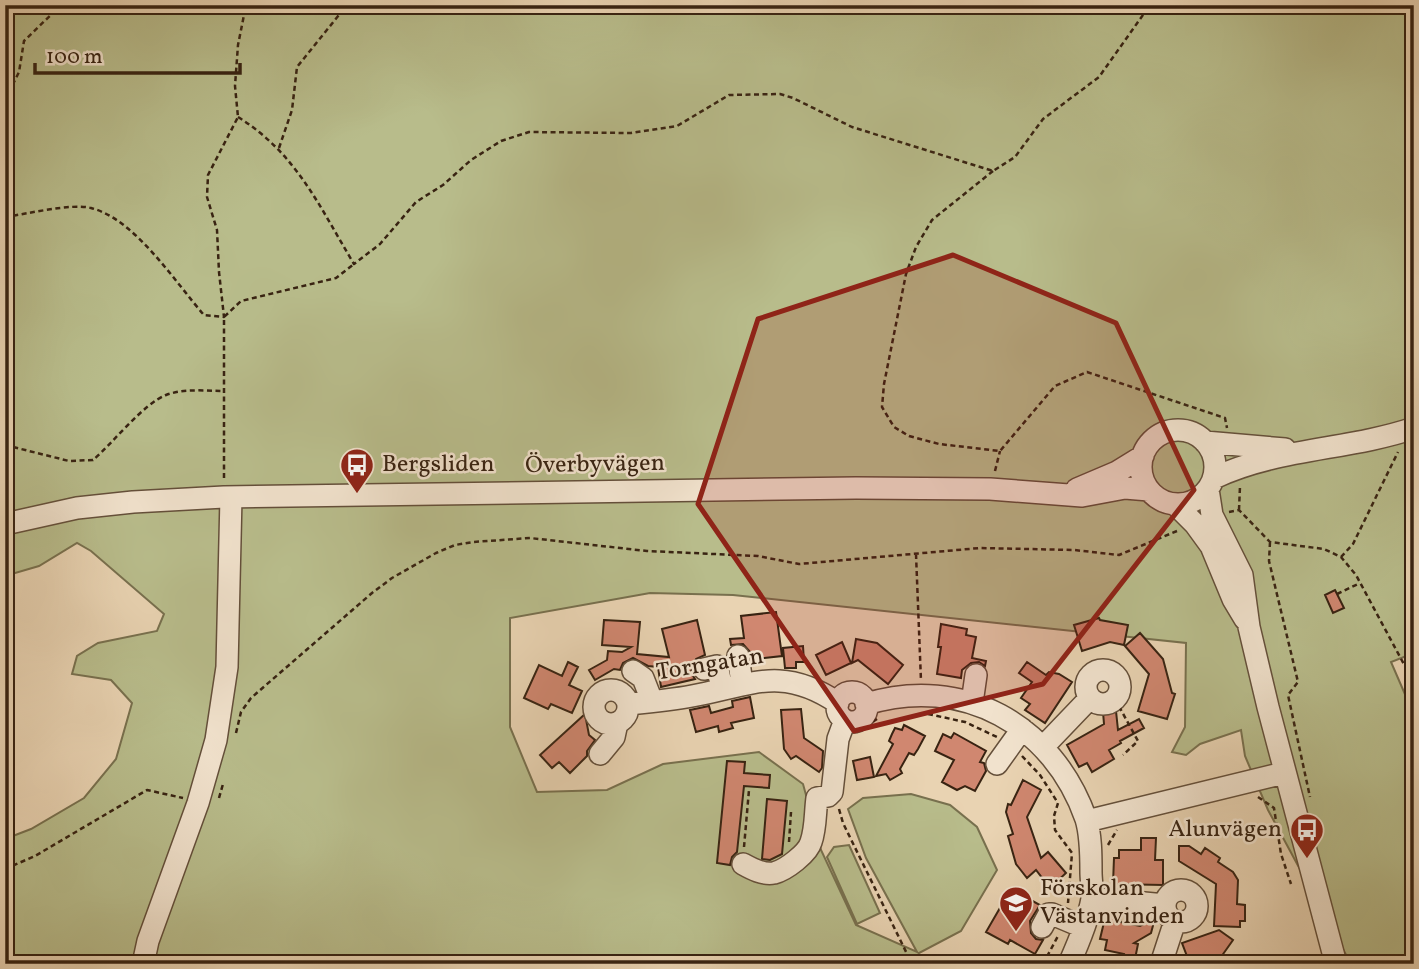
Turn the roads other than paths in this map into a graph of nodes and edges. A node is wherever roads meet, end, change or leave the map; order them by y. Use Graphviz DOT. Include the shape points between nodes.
graph roads {
  1 [pos="1414,428"];
  2 [pos="1205,442"];
  3 [pos="1308,451"];
  4 [pos="1143,456"];
  5 [pos="1211,483"];
  6 [pos="1149,490"];
  7 [pos="1062,493"];
  8 [pos="227,497"];
  9 [pos="1175,504"];
  10 [pos="1203,519"];
  11 [pos="5,524"];
  12 [pos="738,656"];
  13 [pos="704,669"];
  14 [pos="633,671"];
  15 [pos="976,675"];
  16 [pos="732,686"];
  17 [pos="1090,698"];
  18 [pos="652,701"];
  19 [pos="972,703"];
  20 [pos="628,704"];
  21 [pos="846,718"];
  22 [pos="617,723"];
  23 [pos="1021,729"];
  24 [pos="1044,747"];
  25 [pos="600,754"];
  26 [pos="997,764"];
  27 [pos="1284,773"];
  28 [pos="1087,821"];
  29 [pos="743,864"];
  30 [pos="1092,898"];
  31 [pos="1042,927"];
  32 [pos="1083,927"];
  33 [pos="1071,963"];
  34 [pos="144,964"];
  35 [pos="1161,964"];
  36 [pos="1336,964"];
  1 -- 3 [label="street"];
  2 -- 3 [label="street"];
  2 -- 4 [label="street" via="1191,433 1174,431 1158,436"];
  2 -- 5 [label="street" via="1213,455"];
  3 -- 5 [label="street" via="1236,467"];
  4 -- 6 [label="street" via="1142,474"];
  4 -- 7 [label="street, Överbyvägen" via="1099,481"];
  5 -- 9 [label="street" via="1197,499"];
  5 -- 10 [label="street"];
  6 -- 7 [label="street, Överbyvägen" via="1125,488 1082,496"];
  6 -- 9 [label="street"];
  7 -- 8 [label="street, Överbyvägen" via="856,488"];
  8 -- 11 [label="street, Överbyvägen" via="77,508"];
  8 -- 34 [label="street" via="227,667 208,802 148,941"];
  9 -- 10 [label="street"];
  10 -- 27 [label="street" via="1242,575 1249,627"];
  12 -- 16 [label="street"];
  13 -- 16 [label="street" via="717,666"];
  14 -- 18 [label="street" via="643,678"];
  15 -- 19 [label="street"];
  16 -- 18 [label="street, Torngatan"];
  16 -- 21 [label="street, Torngatan" via="769,680 809,686"];
  17 -- 17 [label="street" via="1087,681 1094,672 1115,674 1120,684 1115,699 1099,704"];
  17 -- 24 [label="street"];
  18 -- 20 [label="street, Torngatan"];
  19 -- 21 [label="street" via="921,695 887,697 866,704 859,720"];
  19 -- 23 [label="street" via="1007,717"];
  20 -- 22 [label="street, Torngatan" via="626,715"];
  20 -- 22 [label="street, Torngatan" via="622,694 612,690 594,700 600,721"];
  21 -- 29 [label="street" via="838,739 832,792 817,798 809,847 774,873 761,873"];
  22 -- 25 [label="street" via="614,737"];
  23 -- 24 [label="street"];
  23 -- 26 [label="street"];
  24 -- 28 [label="street" via="1067,777"];
  27 -- 28 [label="street"];
  27 -- 36 [label="street"];
  28 -- 30 [label="street"];
  30 -- 32 [label="street"];
  30 -- 35 [label="street" via="1170,913"];
  31 -- 32 [label="street" via="1052,914"];
  32 -- 33 [label="street"];
}
